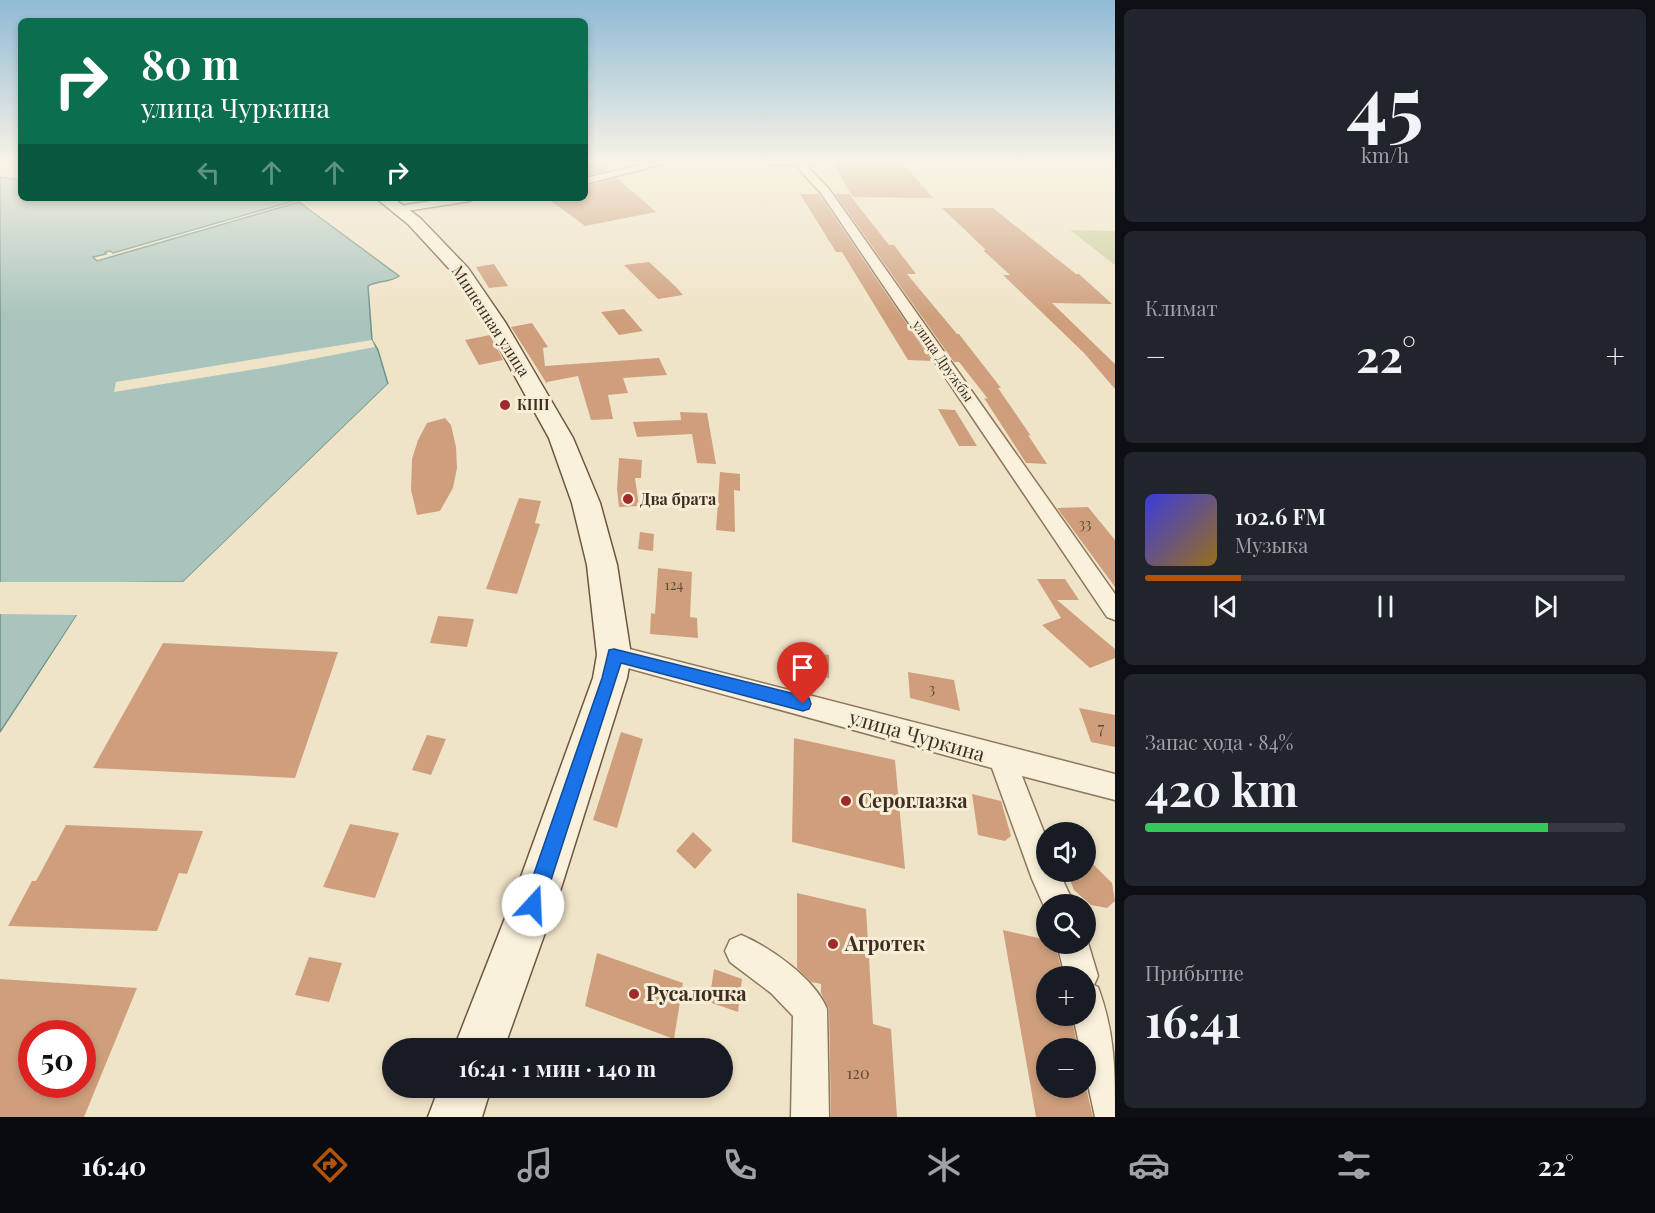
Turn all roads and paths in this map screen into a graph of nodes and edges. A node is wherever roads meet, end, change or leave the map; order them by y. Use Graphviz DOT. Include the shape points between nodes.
graph roads {
  1 [pos="402,212"];
  2 [pos="840,212"];
  3 [pos="1115,609"];
  4 [pos="614,655"];
  5 [pos="1002,760"];
  6 [pos="1115,787"];
  7 [pos="1054,894"];
  8 [pos="741,951"];
  9 [pos="1092,1026"];
  10 [pos="483,1038"];
  11 [pos="462,1098"];
  12 [pos="455,1117"];
  13 [pos="810,1117"];
  14 [pos="1114,1117"];
  1 -- 4 [label="main road, Мишенная улица" via="433,239 462,272 561,438 586,503 602,565"];
  2 -- 3 [label="street, улица Дружбы"];
  4 -- 5 [label="street, улица Чуркина" via="759,691"];
  4 -- 10 [label="main road, Мишенная улица" via="610,678 540,885"];
  5 -- 6 [label="street, улица Чуркина"];
  5 -- 7 [label="street"];
  8 -- 13 [label="street" via="783,981 810,1009"];
  9 -- 14 [label="street"];
  11 -- 12 [label="main road"];
}
